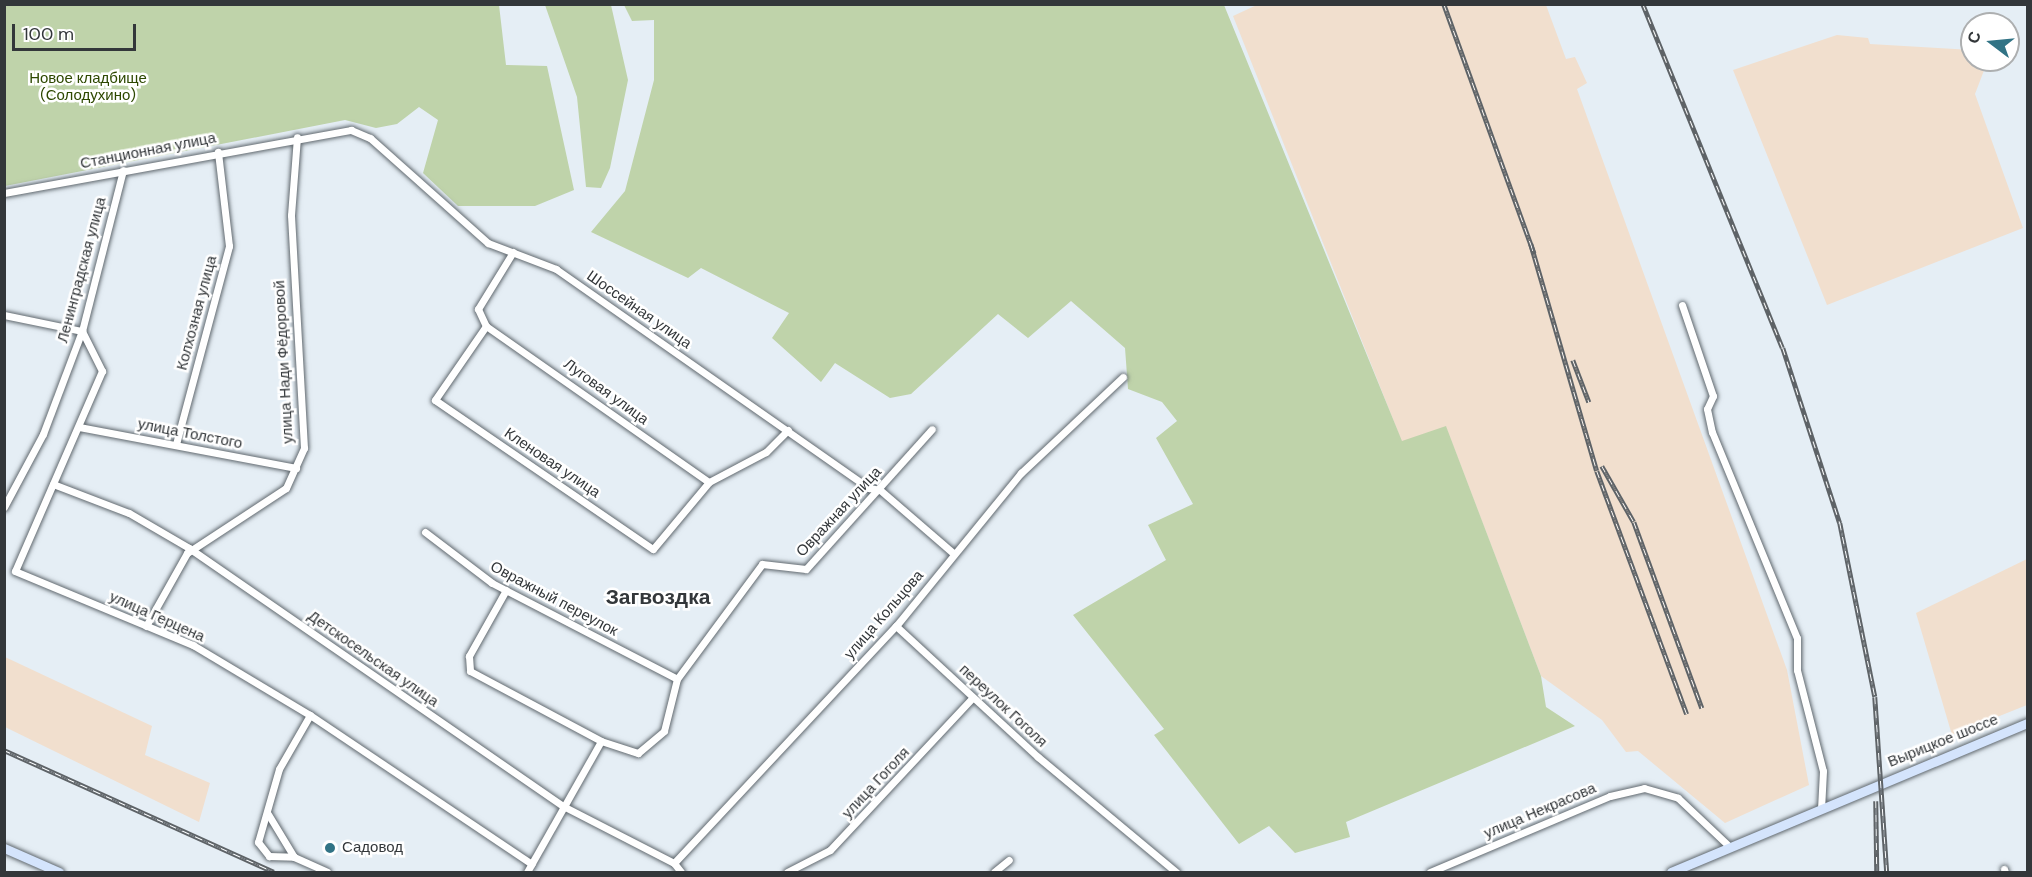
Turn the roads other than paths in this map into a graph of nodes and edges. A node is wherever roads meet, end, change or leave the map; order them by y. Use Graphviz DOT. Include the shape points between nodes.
graph roads {
  1 [pos="297,137"];
  2 [pos="218,152"];
  3 [pos="123,170"];
  4 [pos="4,193"];
  5 [pos="513,252"];
  6 [pos="1682,305"];
  7 [pos="4,315"];
  8 [pos="486,326"];
  9 [pos="82,332"];
  10 [pos="1123,376"];
  11 [pos="79,427"];
  12 [pos="932,429"];
  13 [pos="788,430"];
  14 [pos="176,444"];
  15 [pos="296,468"];
  16 [pos="709,482"];
  17 [pos="53,484"];
  18 [pos="880,490"];
  19 [pos="4,507"];
  20 [pos="425,532"];
  21 [pos="192,550"];
  22 [pos="953,553"];
  23 [pos="506,590"];
  24 [pos="146,626"];
  25 [pos="896,626"];
  26 [pos="677,679"];
  27 [pos="974,698"];
  28 [pos="310,715"];
  29 [pos="2028,723"];
  30 [pos="601,741"];
  31 [pos="563,806"];
  32 [pos="1821,807"];
  33 [pos="268,814"];
  34 [pos="274,824"];
  35 [pos="263,828"];
  36 [pos="1730,847"];
  37 [pos="4,848"];
  38 [pos="294,857"];
  39 [pos="1009,860"];
  40 [pos="674,863"];
  41 [pos="532,864"];
  42 [pos="59,873"];
  43 [pos="327,873"];
  44 [pos="527,873"];
  45 [pos="681,873"];
  46 [pos="787,873"];
  47 [pos="993,873"];
  48 [pos="1176,873"];
  49 [pos="1430,873"];
  50 [pos="1671,873"];
  1 -- 2 [label="street, Станционная улица"];
  1 -- 5 [label="street, Шоссейная улица" via="351,129 370,138 488,243"];
  1 -- 15 [label="street, улица Нади Фёдоровой" via="291,215 304,439"];
  2 -- 3 [label="street, Станционная улица"];
  2 -- 14 [label="street, Колхозная улица" via="229,246"];
  3 -- 4 [label="street, Станционная улица"];
  3 -- 9 [label="street, Ленинградская улица"];
  5 -- 8 [label="street" via="478,309"];
  5 -- 13 [label="street, Шоссейная улица" via="556,269"];
  6 -- 32 [label="street" via="1713,396 1707,409 1712,432 1797,638 1797,669 1823,771"];
  7 -- 9 [label="street"];
  8 -- 16 [label="street, Луговая улица"];
  8 -- 16 [label="street, Кленовая улица" via="435,400 653,549"];
  9 -- 11 [label="street, улица Герцена" via="102,371"];
  9 -- 19 [label="street, Ленинградская улица" via="43,434"];
  10 -- 22 [label="street, улица Кольцова" via="1022,473"];
  11 -- 14 [label="street, улица Толстого"];
  11 -- 17 [label="street, улица Герцена"];
  12 -- 18 [label="street, Овражная улица"];
  13 -- 16 [label="street" via="766,452"];
  13 -- 18 [label="street, Шоссейная улица" via="869,488"];
  14 -- 15 [label="street, улица Толстого"];
  15 -- 21 [label="street, улица Нади Фёдоровой" via="286,488"];
  17 -- 21 [label="street, Детскосельская улица" via="129,513"];
  17 -- 24 [label="street, улица Герцена" via="15,571"];
  18 -- 22 [label="street, Шоссейная улица"];
  18 -- 26 [label="street, Овражная улица" via="806,569 762,564"];
  20 -- 23 [label="street, Овражный переулок"];
  21 -- 24 [label="street, улица Нади Фёдоровой" via="172,574"];
  21 -- 31 [label="street, Детскосельская улица"];
  22 -- 25 [label="street, улица Кольцова"];
  23 -- 26 [label="street, Овражный переулок"];
  23 -- 30 [label="street" via="469,656 470,670"];
  24 -- 28 [label="street, улица Герцена" via="193,645"];
  25 -- 27 [label="street, переулок Гоголя"];
  25 -- 40 [label="street, улица Кольцова"];
  26 -- 30 [label="street, Овражная улица" via="664,731 638,753"];
  27 -- 46 [label="street, улица Гоголя" via="830,849"];
  27 -- 48 [label="street, переулок Гоголя"];
  28 -- 33 [label="street" via="279,769"];
  28 -- 41 [label="street, улица Герцена"];
  29 -- 32 [label="main road, Вырицкое шоссе"];
  30 -- 31 [label="street"];
  31 -- 40 [label="street, Детскосельская улица"];
  31 -- 41 [label="street"];
  32 -- 36 [label="main road, Вырицкое шоссе"];
  33 -- 34 [label="street"];
  33 -- 35 [label="street"];
  34 -- 35 [label="street"];
  34 -- 38 [label="street"];
  35 -- 38 [label="street" via="258,842 264,853"];
  36 -- 49 [label="street, улица Некрасова" via="1664,790 1644,788 1610,796"];
  36 -- 50 [label="main road, Вырицкое шоссе"];
  37 -- 42 [label="main road"];
  38 -- 43 [label="street"];
  39 -- 47 [label="street"];
  40 -- 45 [label="street"];
  41 -- 44 [label="street"];
}
